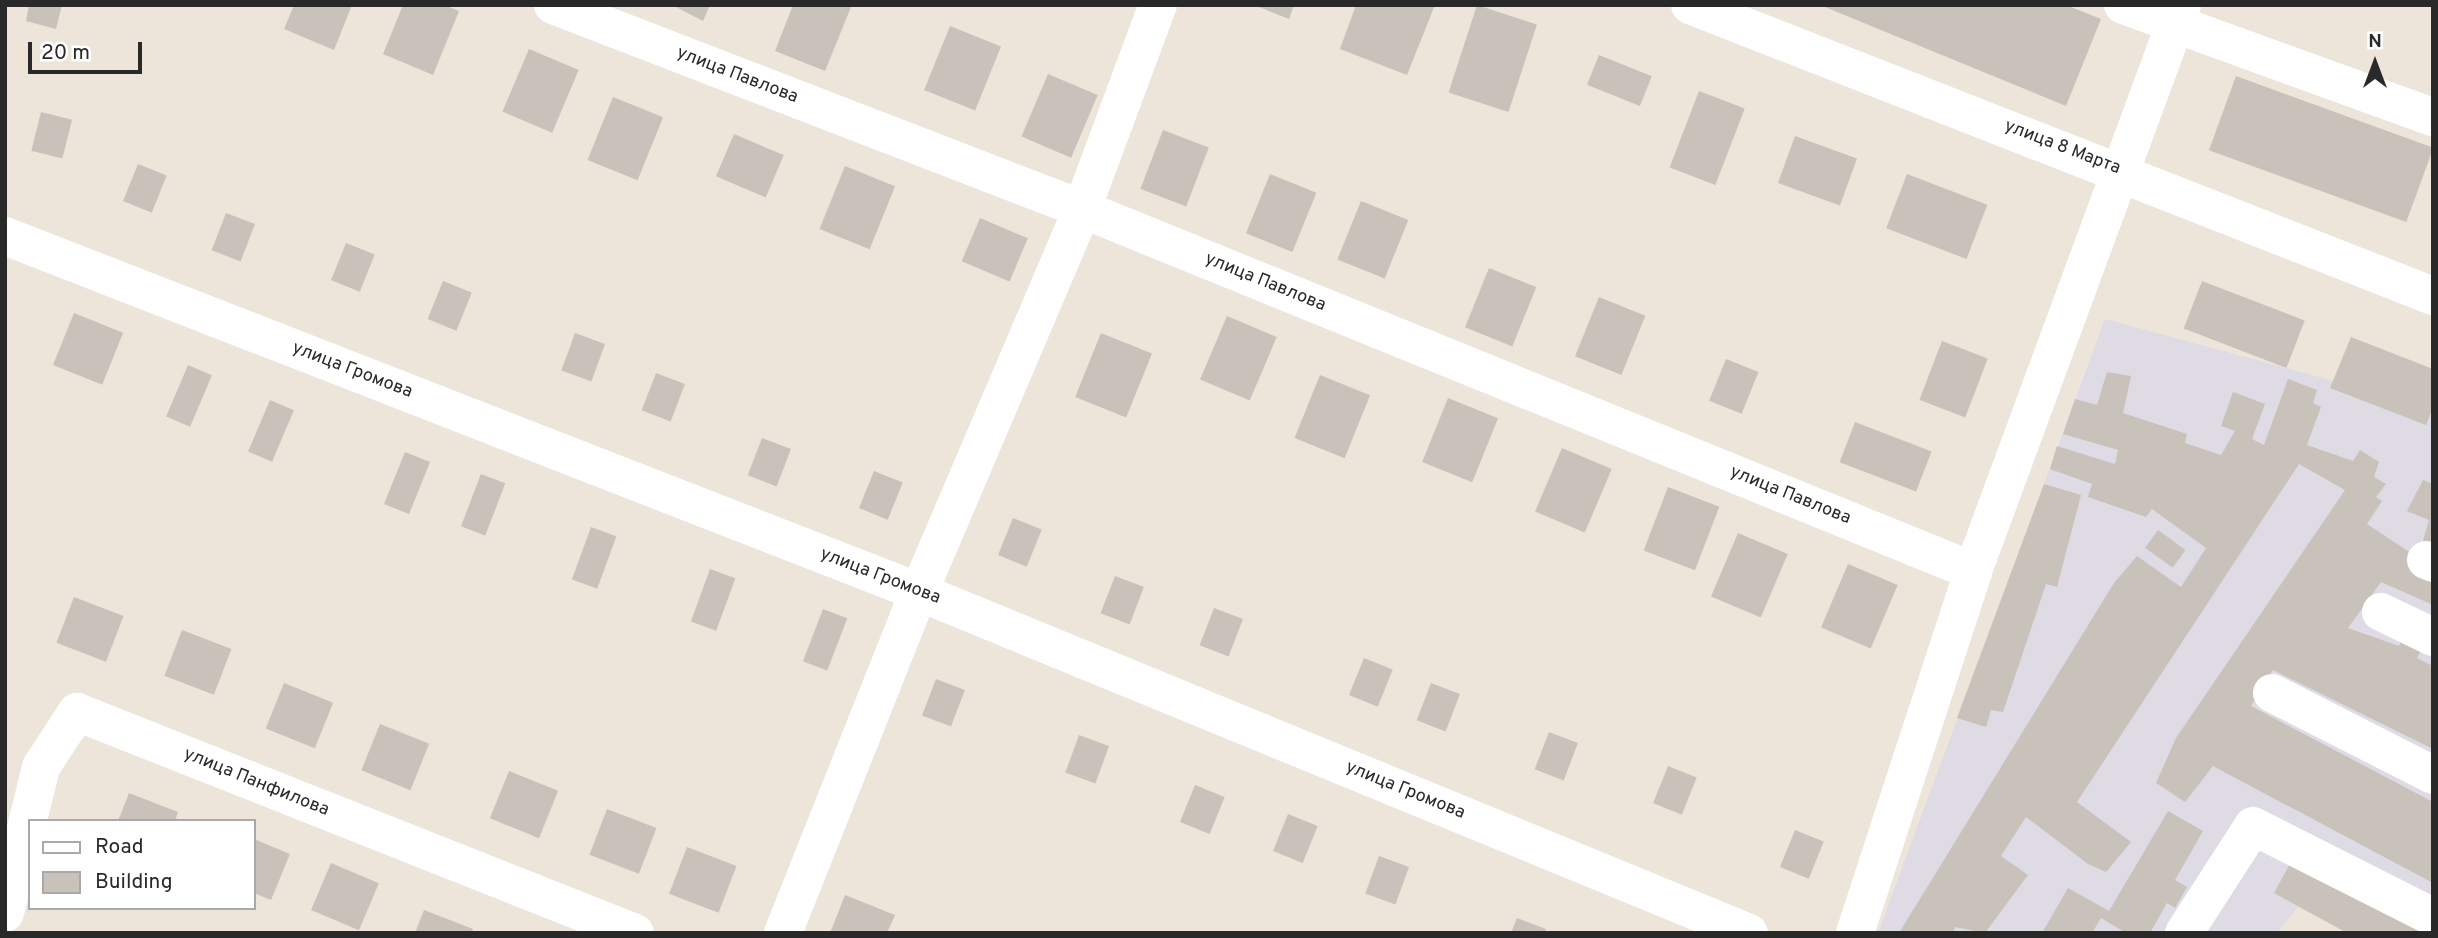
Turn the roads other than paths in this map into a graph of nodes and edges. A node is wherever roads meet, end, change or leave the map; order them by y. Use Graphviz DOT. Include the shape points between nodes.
graph roads {
  1 [pos="552,5"];
  2 [pos="1158,5"];
  3 [pos="1690,5"];
  4 [pos="2123,5"];
  5 [pos="2177,16"];
  6 [pos="2433,117"];
  7 [pos="2118,169"];
  8 [pos="1082,209"];
  9 [pos="5,236"];
  10 [pos="2433,296"];
  11 [pos="1973,571"];
  12 [pos="919,592"];
  13 [pos="2381,612"];
  14 [pos="2433,637"];
  15 [pos="2272,693"];
  16 [pos="2433,775"];
  17 [pos="28,819"];
  18 [pos="28,820"];
  19 [pos="5,913"];
  20 [pos="2433,917"];
  21 [pos="635,933"];
  22 [pos="783,933"];
  23 [pos="1749,933"];
  24 [pos="1855,933"];
  25 [pos="2185,933"];
  1 -- 8 [label="street, улица Павлова"];
  2 -- 8 [label="street"];
  3 -- 7 [label="street, улица 8 Марта"];
  4 -- 5 [label="street"];
  5 -- 6 [label="street"];
  5 -- 7 [label="street"];
  7 -- 10 [label="street, улица 8 Марта"];
  7 -- 11 [label="street"];
  8 -- 11 [label="street, улица Павлова"];
  8 -- 12 [label="street"];
  9 -- 12 [label="street, улица Громова"];
  11 -- 24 [label="street"];
  12 -- 22 [label="street"];
  12 -- 23 [label="street, улица Громова"];
  13 -- 14 [label="street"];
  15 -- 16 [label="street"];
  17 -- 21 [label="street, улица Панфилова" via="41,767 77,712"];
  18 -- 19 [label="street, улица Панфилова"];
  20 -- 25 [label="street" via="2253,826"];
}
